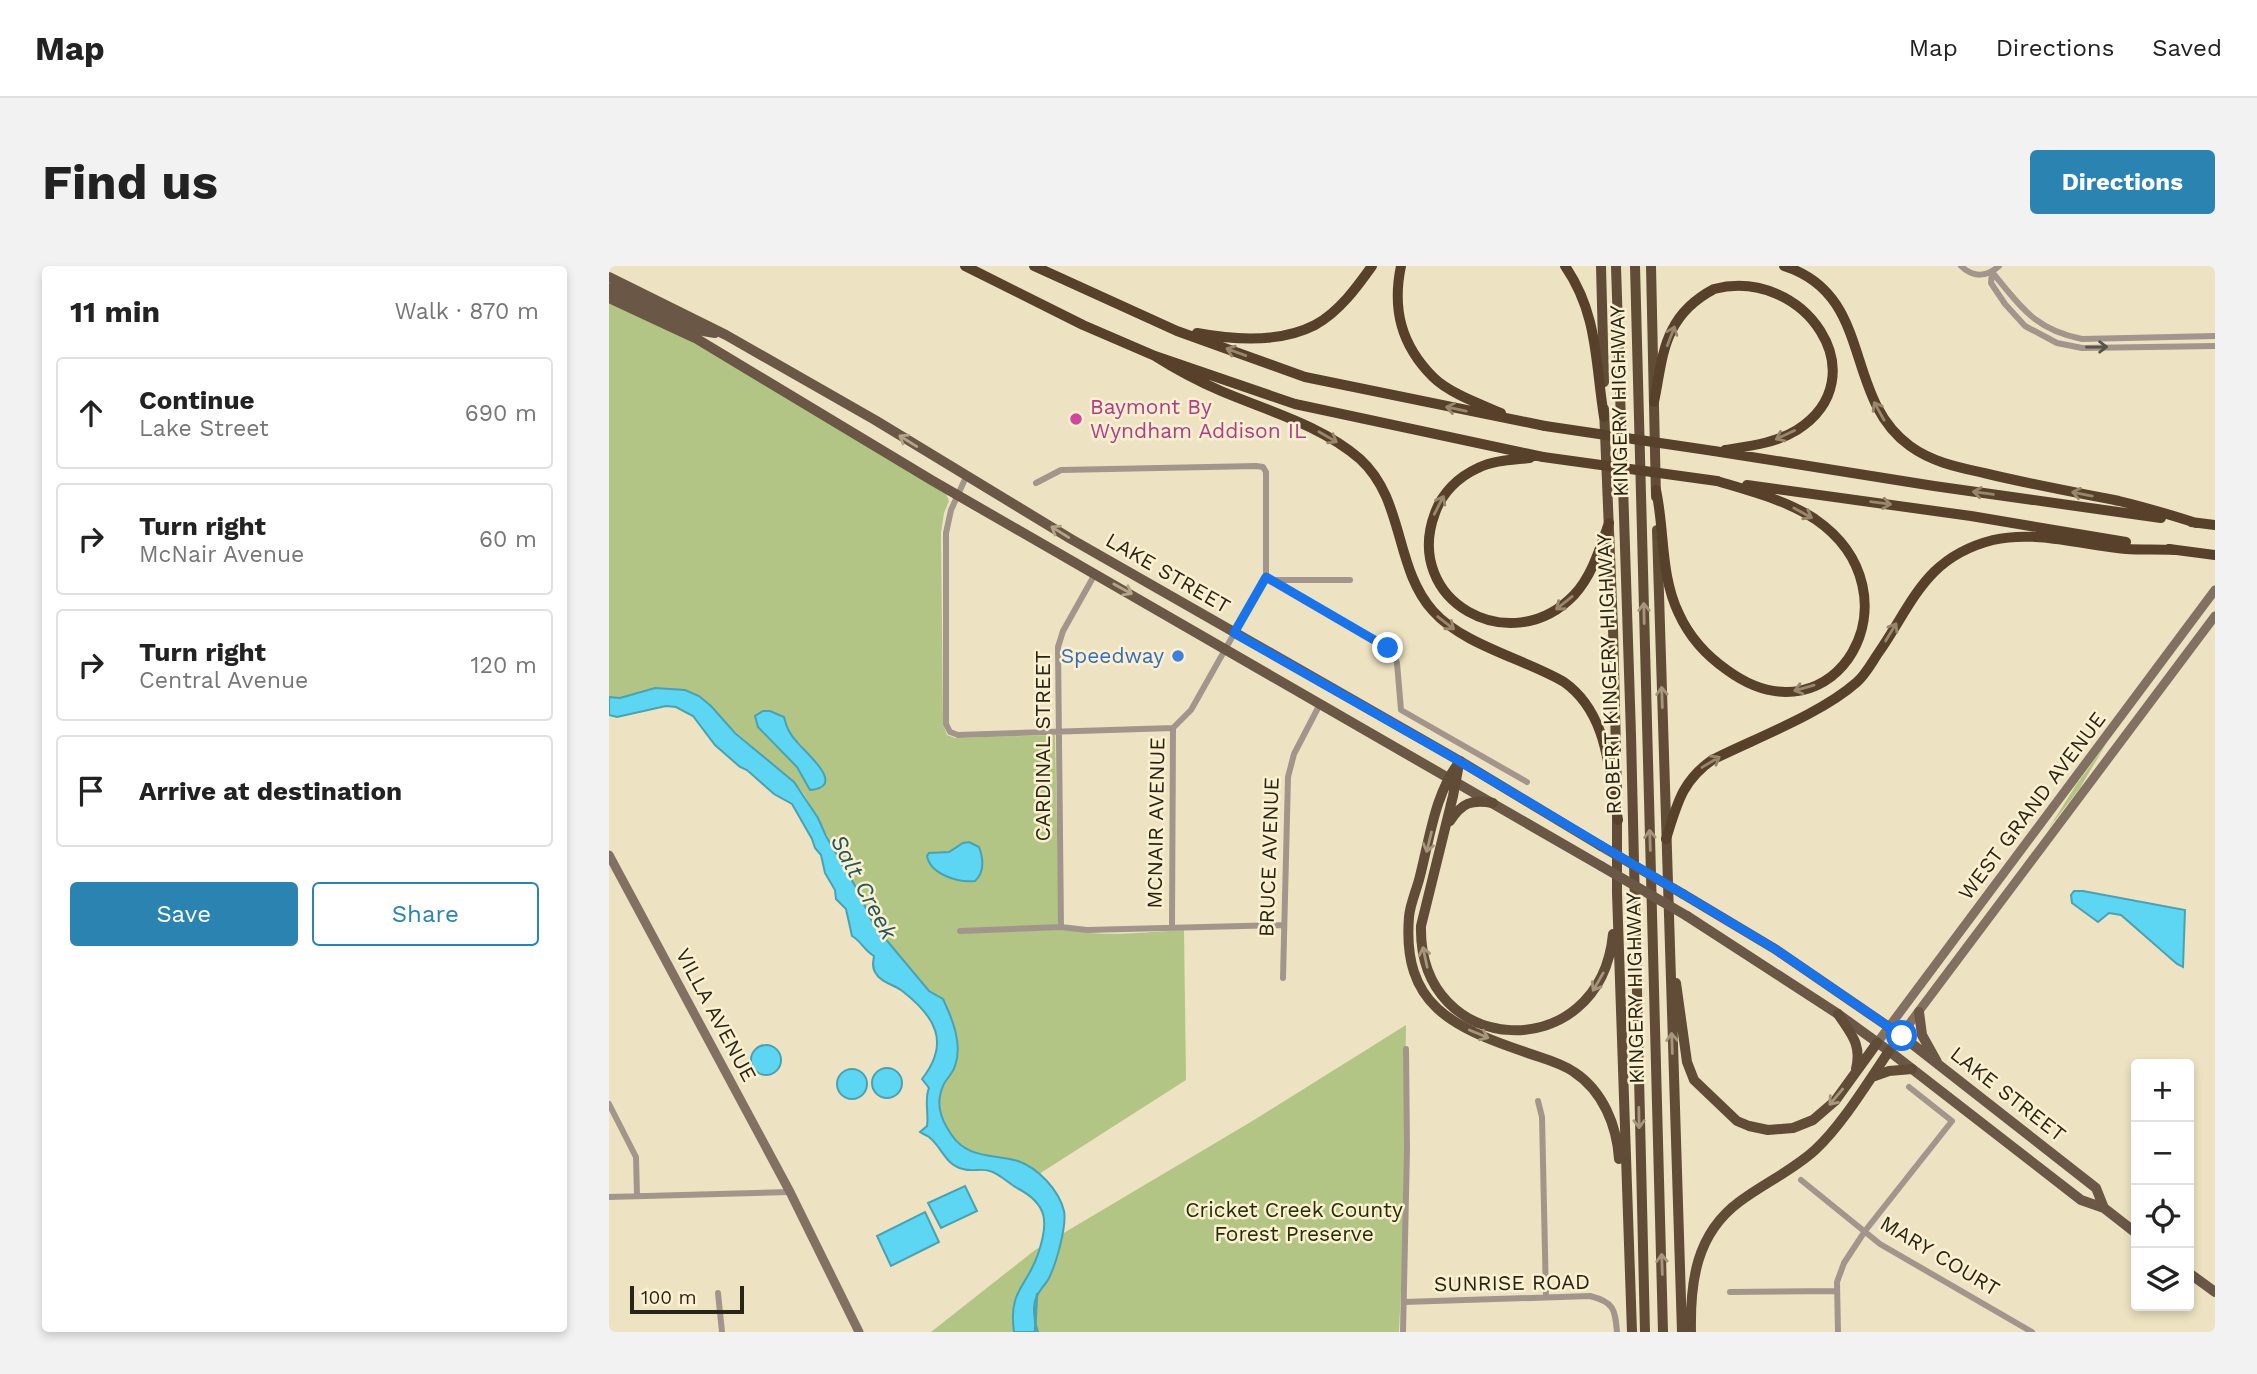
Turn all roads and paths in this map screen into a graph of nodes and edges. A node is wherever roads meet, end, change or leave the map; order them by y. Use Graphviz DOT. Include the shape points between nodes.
graph roads {
  1 [pos="964,266"];
  2 [pos="1034,266"];
  3 [pos="1372,266"];
  4 [pos="1401,266"];
  5 [pos="1565,266"];
  6 [pos="1601,266"];
  7 [pos="1616,266"];
  8 [pos="1635,266"];
  9 [pos="1651,266"];
  10 [pos="1784,266"];
  11 [pos="1961,266"];
  12 [pos="1999,266"];
  13 [pos="1992,272"];
  14 [pos="609,277"];
  15 [pos="609,288"];
  16 [pos="609,298"];
  17 [pos="1170,328"];
  18 [pos="726,335"];
  19 [pos="2215,336"];
  20 [pos="2215,346"];
  21 [pos="1156,356"];
  22 [pos="820,389"];
  23 [pos="1654,402"];
  24 [pos="809,406"];
  25 [pos="1604,417"];
  26 [pos="1523,423"];
  27 [pos="1714,451"];
  28 [pos="1543,457"];
  29 [pos="966,477"];
  30 [pos="1717,481"];
  31 [pos="1036,483"];
  32 [pos="1656,489"];
  33 [pos="958,494"];
  34 [pos="1609,523"];
  35 [pos="2196,523"];
  36 [pos="2215,525"];
  37 [pos="2174,550"];
  38 [pos="2215,555"];
  39 [pos="1095,573"];
  40 [pos="1268,579"];
  41 [pos="1350,580"];
  42 [pos="2215,590"];
  43 [pos="2215,615"];
  44 [pos="1234,633"];
  45 [pos="1225,650"];
  46 [pos="1320,704"];
  47 [pos="1173,728"];
  48 [pos="1059,732"];
  49 [pos="1459,761"];
  50 [pos="1452,778"];
  51 [pos="1527,782"];
  52 [pos="1493,803"];
  53 [pos="1618,820"];
  54 [pos="1446,826"];
  55 [pos="1667,839"];
  56 [pos="609,855"];
  57 [pos="1617,893"];
  58 [pos="1284,925"];
  59 [pos="1061,927"];
  60 [pos="1173,928"];
  61 [pos="1669,928"];
  62 [pos="960,931"];
  63 [pos="1283,978"];
  64 [pos="1919,1013"];
  65 [pos="1838,1014"];
  66 [pos="1889,1027"];
  67 [pos="1902,1036"];
  68 [pos="1877,1043"];
  69 [pos="1406,1049"];
  70 [pos="1889,1051"];
  71 [pos="1939,1065"];
  72 [pos="1912,1069"];
  73 [pos="1856,1072"];
  74 [pos="1872,1077"];
  75 [pos="1909,1087"];
  76 [pos="1538,1101"];
  77 [pos="609,1104"];
  78 [pos="1801,1180"];
  79 [pos="790,1192"];
  80 [pos="637,1196"];
  81 [pos="609,1197"];
  82 [pos="2104,1208"];
  83 [pos="2131,1229"];
  84 [pos="1865,1231"];
  85 [pos="2194,1277"];
  86 [pos="1837,1291"];
  87 [pos="1730,1292"];
  88 [pos="2215,1292"];
  89 [pos="718,1293"];
  90 [pos="1546,1297"];
  91 [pos="1404,1302"];
  92 [pos="1632,1329"];
  93 [pos="722,1332"];
  94 [pos="859,1332"];
  95 [pos="1403,1332"];
  96 [pos="1617,1332"];
  97 [pos="1645,1332"];
  98 [pos="1663,1332"];
  99 [pos="1682,1332"];
  100 [pos="1691,1332"];
  101 [pos="1838,1332"];
  102 [pos="2032,1332"];
  1 -- 21 [label="highway"];
  2 -- 17 [label="highway"];
  3 -- 17 [label="highway" via="1352,295 1327,316 1290,334 1222,337"];
  4 -- 26 [label="highway" via="1396,289 1399,320 1413,352 1434,379"];
  5 -- 25 [label="highway" via="1593,329"];
  6 -- 25 [label="highway"];
  7 -- 97 [label="highway, ROBERT KINGERY HIGHWAY, one-way"];
  98 -- 8 [label="highway, KINGERY HIGHWAY, one-way"];
  9 -- 23 [label="highway"];
  35 -- 10 [label="highway, one-way" via="2123,502 1935,461 1908,445 1882,418 1839,306 1821,286"];
  11 -- 13 [label="street" via="1970,274"];
  12 -- 13 [label="street"];
  13 -- 19 [label="street" via="2033,320 2061,335 2082,339"];
  13 -- 20 [label="street, one-way" via="1991,283 2011,311 2025,326 2057,343 2082,348"];
  14 -- 18 [label="main road, LAKE STREET"];
  15 -- 18 [label="main road" via="703,331"];
  16 -- 24 [label="main road, LAKE STREET" via="697,339"];
  26 -- 17 [label="highway, one-way" via="1305,377"];
  18 -- 22 [label="main road, LAKE STREET"];
  21 -- 28 [label="highway" via="1295,404"];
  21 -- 53 [label="highway, one-way" via="1185,375 1319,432 1362,461 1387,496 1413,578 1431,610 1461,634 1564,682 1591,709 1604,744"];
  22 -- 24 [label="main road"];
  29 -- 22 [label="main road, LAKE STREET, one-way"];
  23 -- 27 [label="highway, one-way" via="1671,332 1686,310 1706,293 1728,283 1752,280 1780,285 1804,300 1820,318 1831,349 1831,379 1820,406 1805,424 1777,440"];
  23 -- 32 [label="highway"];
  24 -- 33 [label="main road, LAKE STREET"];
  25 -- 34 [label="highway"];
  26 -- 27 [label="highway, bridge"];
  35 -- 27 [label="highway, one-way"];
  28 -- 30 [label="highway, bridge"];
  34 -- 28 [label="highway, one-way" via="1583,583 1550,613 1526,622 1499,623 1473,615 1451,598 1435,577 1429,550 1431,522 1444,494 1478,468"];
  29 -- 33 [label="street"];
  44 -- 29 [label="main road, LAKE STREET, one-way"];
  30 -- 32 [label="highway, one-way" via="1817,520 1838,540 1853,564 1864,598 1861,638 1845,664 1817,684 1792,691 1761,688 1733,675 1702,648 1679,614 1669,585"];
  30 -- 37 [label="highway, one-way"];
  31 -- 40 [label="street" via="1061,470 1263,467"];
  55 -- 32 [label="highway, one-way"];
  33 -- 39 [label="main road, LAKE STREET"];
  33 -- 48 [label="street" via="946,533 946,724 958,735"];
  34 -- 53 [label="highway"];
  35 -- 36 [label="highway"];
  37 -- 38 [label="highway"];
  55 -- 37 [label="highway, one-way" via="1682,790 1698,770 1836,699 1860,680 1919,587 1957,555 2016,537"];
  39 -- 45 [label="main road, LAKE STREET, one-way"];
  39 -- 48 [label="street, CARDINAL STREET" via="1058,647"];
  40 -- 41 [label="street"];
  40 -- 44 [label="street, MCNAIR AVENUE"];
  40 -- 51 [label="street" via="1392,650 1401,710"];
  42 -- 66 [label="main road, WEST GRAND AVENUE"];
  43 -- 64 [label="main road, WEST GRAND AVENUE"];
  44 -- 45 [label="street, MCNAIR AVENUE"];
  44 -- 49 [label="main road, LAKE STREET"];
  45 -- 46 [label="main road, LAKE STREET"];
  45 -- 47 [label="street, MCNAIR AVENUE" via="1191,710"];
  46 -- 50 [label="main road, LAKE STREET"];
  46 -- 58 [label="street, BRUCE AVENUE" via="1287,777"];
  47 -- 48 [label="street"];
  47 -- 60 [label="street, MCNAIR AVENUE"];
  48 -- 59 [label="street, CARDINAL STREET"];
  49 -- 50 [label="highway"];
  49 -- 66 [label="main road, LAKE STREET, bridge" via="1775,949"];
  50 -- 52 [label="main road, LAKE STREET"];
  50 -- 54 [label="highway"];
  50 -- 92 [label="highway, one-way" via="1409,914 1417,983 1433,1006 1462,1028 1571,1070 1597,1093 1618,1147"];
  52 -- 54 [label="highway" via="1465,803"];
  52 -- 65 [label="main road, LAKE STREET, bridge" via="1687,916"];
  53 -- 57 [label="highway"];
  57 -- 54 [label="highway, one-way" via="1608,961 1586,1000 1567,1016 1538,1028 1518,1031 1486,1026 1461,1014 1440,996 1427,969 1422,918"];
  55 -- 61 [label="highway"];
  56 -- 79 [label="main road, VILLA AVENUE"];
  57 -- 92 [label="highway"];
  58 -- 60 [label="street"];
  58 -- 63 [label="street, BRUCE AVENUE"];
  59 -- 60 [label="street"];
  59 -- 62 [label="street"];
  73 -- 61 [label="highway, one-way" via="1835,1101 1793,1128 1768,1130 1737,1121 1694,1080 1687,1062"];
  99 -- 61 [label="highway, one-way"];
  64 -- 67 [label="main road, WEST GRAND AVENUE"];
  64 -- 71 [label="main road" via="1921,1035"];
  65 -- 68 [label="main road, LAKE STREET"];
  65 -- 73 [label="highway" via="1859,1051"];
  66 -- 67 [label="main road, LAKE STREET"];
  66 -- 68 [label="main road, WEST GRAND AVENUE"];
  67 -- 70 [label="main road, WEST GRAND AVENUE"];
  67 -- 71 [label="main road, LAKE STREET"];
  68 -- 70 [label="main road, LAKE STREET"];
  68 -- 73 [label="highway"];
  69 -- 91 [label="street"];
  70 -- 72 [label="main road, LAKE STREET"];
  70 -- 74 [label="highway"];
  71 -- 82 [label="main road, LAKE STREET" via="2097,1188"];
  72 -- 74 [label="highway"];
  72 -- 82 [label="main road, LAKE STREET" via="2081,1200"];
  74 -- 100 [label="highway" via="1823,1143 1801,1163 1739,1201 1708,1234 1692,1284"];
  75 -- 84 [label="street" via="1952,1121"];
  76 -- 90 [label="street"];
  77 -- 80 [label="street" via="636,1157"];
  78 -- 84 [label="street, MARY COURT"];
  79 -- 80 [label="street"];
  79 -- 94 [label="main road, VILLA AVENUE"];
  80 -- 81 [label="street"];
  82 -- 83 [label="main road, LAKE STREET"];
  84 -- 86 [label="street" via="1839,1272"];
  84 -- 102 [label="street, MARY COURT"];
  85 -- 88 [label="main road"];
  86 -- 87 [label="street"];
  86 -- 101 [label="street"];
  89 -- 93 [label="street"];
  90 -- 91 [label="street, SUNRISE ROAD"];
  90 -- 96 [label="street, SUNRISE ROAD" via="1605,1300 1616,1311"];
  91 -- 95 [label="street"];
}
